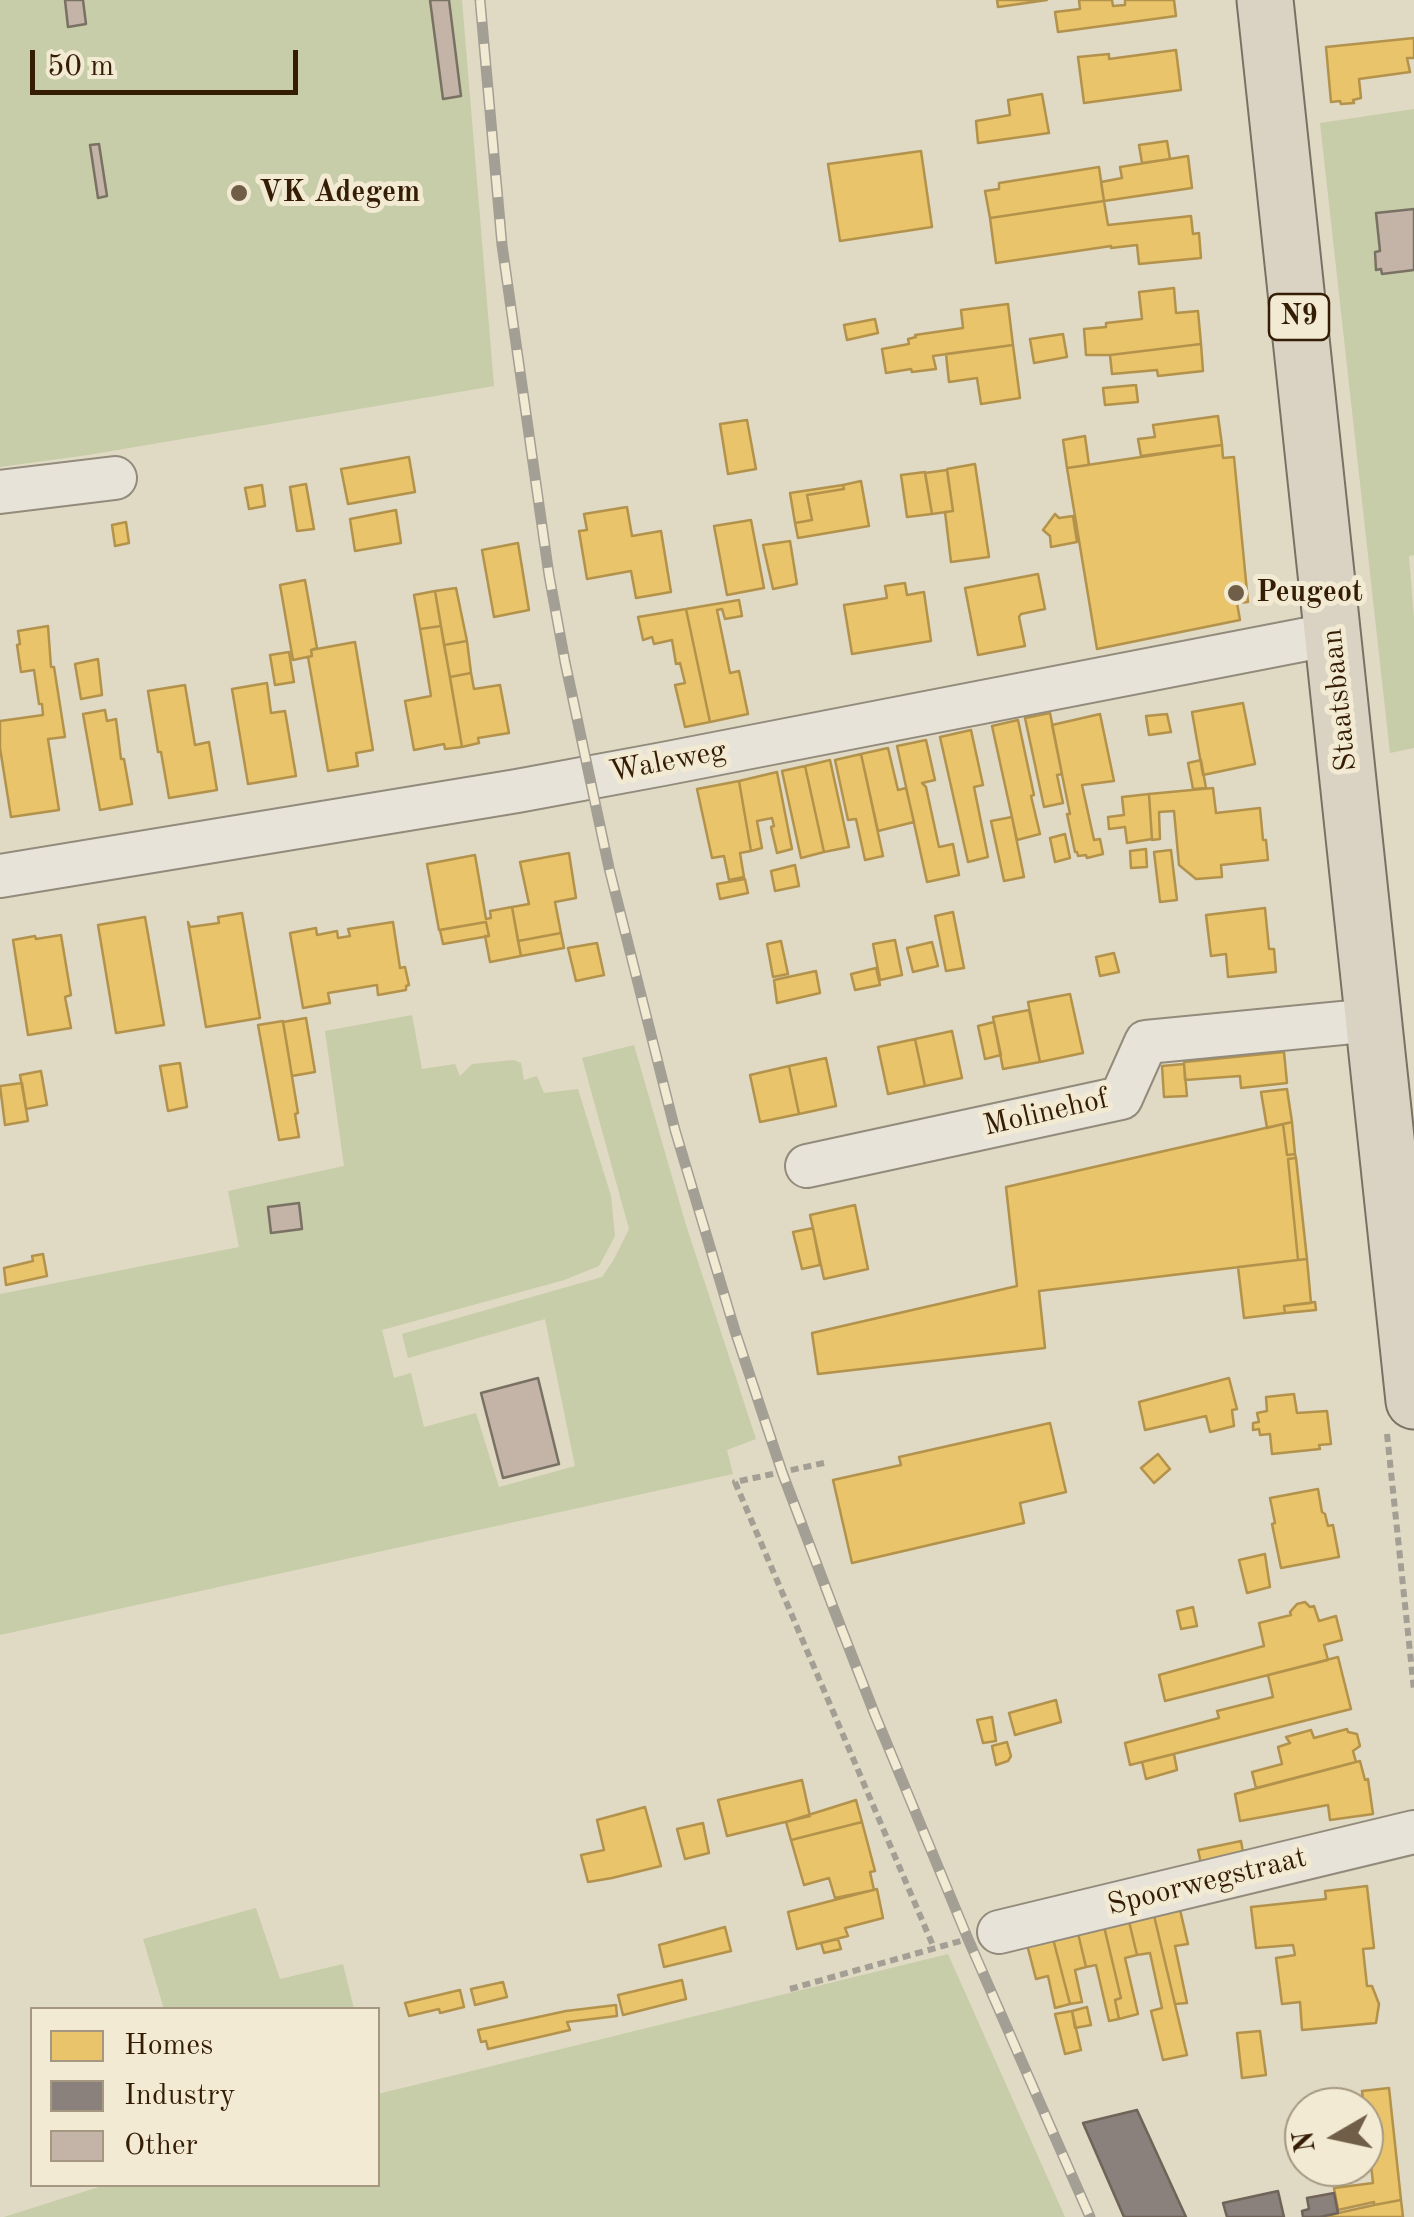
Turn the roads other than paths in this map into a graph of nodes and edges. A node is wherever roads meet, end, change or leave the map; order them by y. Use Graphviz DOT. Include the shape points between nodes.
graph roads {
  1 [pos="1266,0"];
  2 [pos="116,478"];
  3 [pos="0,492"];
  4 [pos="1334,634"];
  5 [pos="0,876"];
  6 [pos="1373,1020"];
  7 [pos="806,1166"];
  8 [pos="1414,1401"];
  9 [pos="1414,1832"];
  10 [pos="999,1932"];
  1 -- 4 [label="main road, Staatsbaan / N9"];
  2 -- 3 [label="street"];
  4 -- 5 [label="street, Waleweg" via="644,768"];
  4 -- 6 [label="main road, Staatsbaan / N9"];
  6 -- 7 [label="street, Molinehof" via="1146,1042 1121,1098"];
  6 -- 8 [label="main road, Staatsbaan / N9"];
  9 -- 10 [label="street, Spoorwegstraat"];
}
